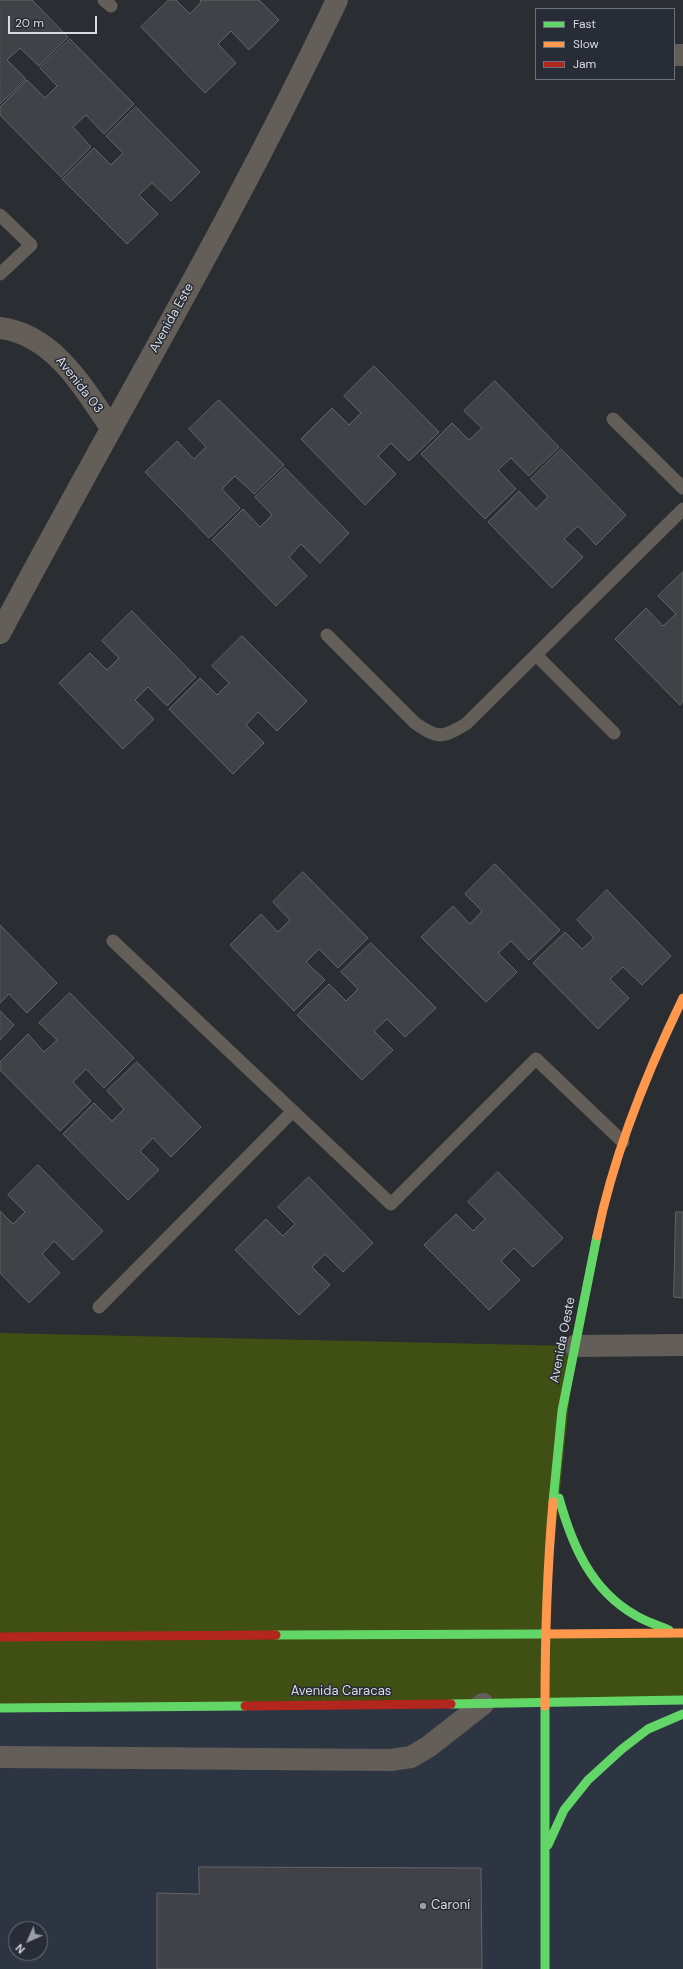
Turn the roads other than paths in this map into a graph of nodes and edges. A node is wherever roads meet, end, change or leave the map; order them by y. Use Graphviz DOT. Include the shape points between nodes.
graph roads {
  1 [pos="337,0"];
  2 [pos="0,215"];
  3 [pos="0,274"];
  4 [pos="0,328"];
  5 [pos="613,419"];
  6 [pos="111,428"];
  7 [pos="683,488"];
  8 [pos="683,509"];
  9 [pos="6,609"];
  10 [pos="0,633"];
  11 [pos="327,635"];
  12 [pos="536,655"];
  13 [pos="614,733"];
  14 [pos="113,941"];
  15 [pos="683,998"];
  16 [pos="293,1111"];
  17 [pos="623,1142"];
  18 [pos="99,1307"];
  19 [pos="683,1345"];
  20 [pos="575,1346"];
  21 [pos="554,1481"];
  22 [pos="679,1633"];
  23 [pos="545,1634"];
  24 [pos="0,1637"];
  25 [pos="683,1700"];
  26 [pos="545,1703"];
  27 [pos="483,1704"];
  28 [pos="0,1708"];
  29 [pos="683,1714"];
  30 [pos="0,1757"];
  31 [pos="545,1851"];
  32 [pos="545,1969"];
  1 -- 6 [label="street, Avenida Este" via="260,158"];
  2 -- 3 [label="lane" via="31,245"];
  4 -- 6 [label="street, Avenida 03" via="29,335 60,359"];
  5 -- 7 [label="lane"];
  6 -- 9 [label="street, Avenida Este"];
  8 -- 12 [label="lane"];
  9 -- 10 [label="street, Avenida Este"];
  11 -- 12 [label="lane" via="415,723 432,734 449,735 466,724"];
  12 -- 13 [label="lane"];
  14 -- 16 [label="lane"];
  15 -- 17 [label="street, Avenida Oeste" via="656,1054"];
  16 -- 17 [label="lane" via="391,1204 536,1059"];
  16 -- 18 [label="lane"];
  17 -- 20 [label="street, Avenida Oeste" via="600,1221"];
  19 -- 20 [label="street"];
  20 -- 21 [label="street, Avenida Oeste" via="562,1411"];
  21 -- 22 [label="street" via="567,1529 584,1566 606,1594 631,1613"];
  21 -- 23 [label="street, Avenida Oeste"];
  22 -- 23 [label="street"];
  23 -- 24 [label="street"];
  23 -- 26 [label="street, Avenida Oeste"];
  25 -- 26 [label="street, Avenida Caracas"];
  26 -- 27 [label="street, Avenida Caracas"];
  26 -- 31 [label="street, Avenida Oeste"];
  27 -- 28 [label="street, Avenida Caracas"];
  27 -- 30 [label="street" via="428,1747 411,1757 392,1760"];
  29 -- 31 [label="street" via="648,1730 622,1749 588,1780 564,1810"];
  31 -- 32 [label="street, Avenida Oeste"];
}
